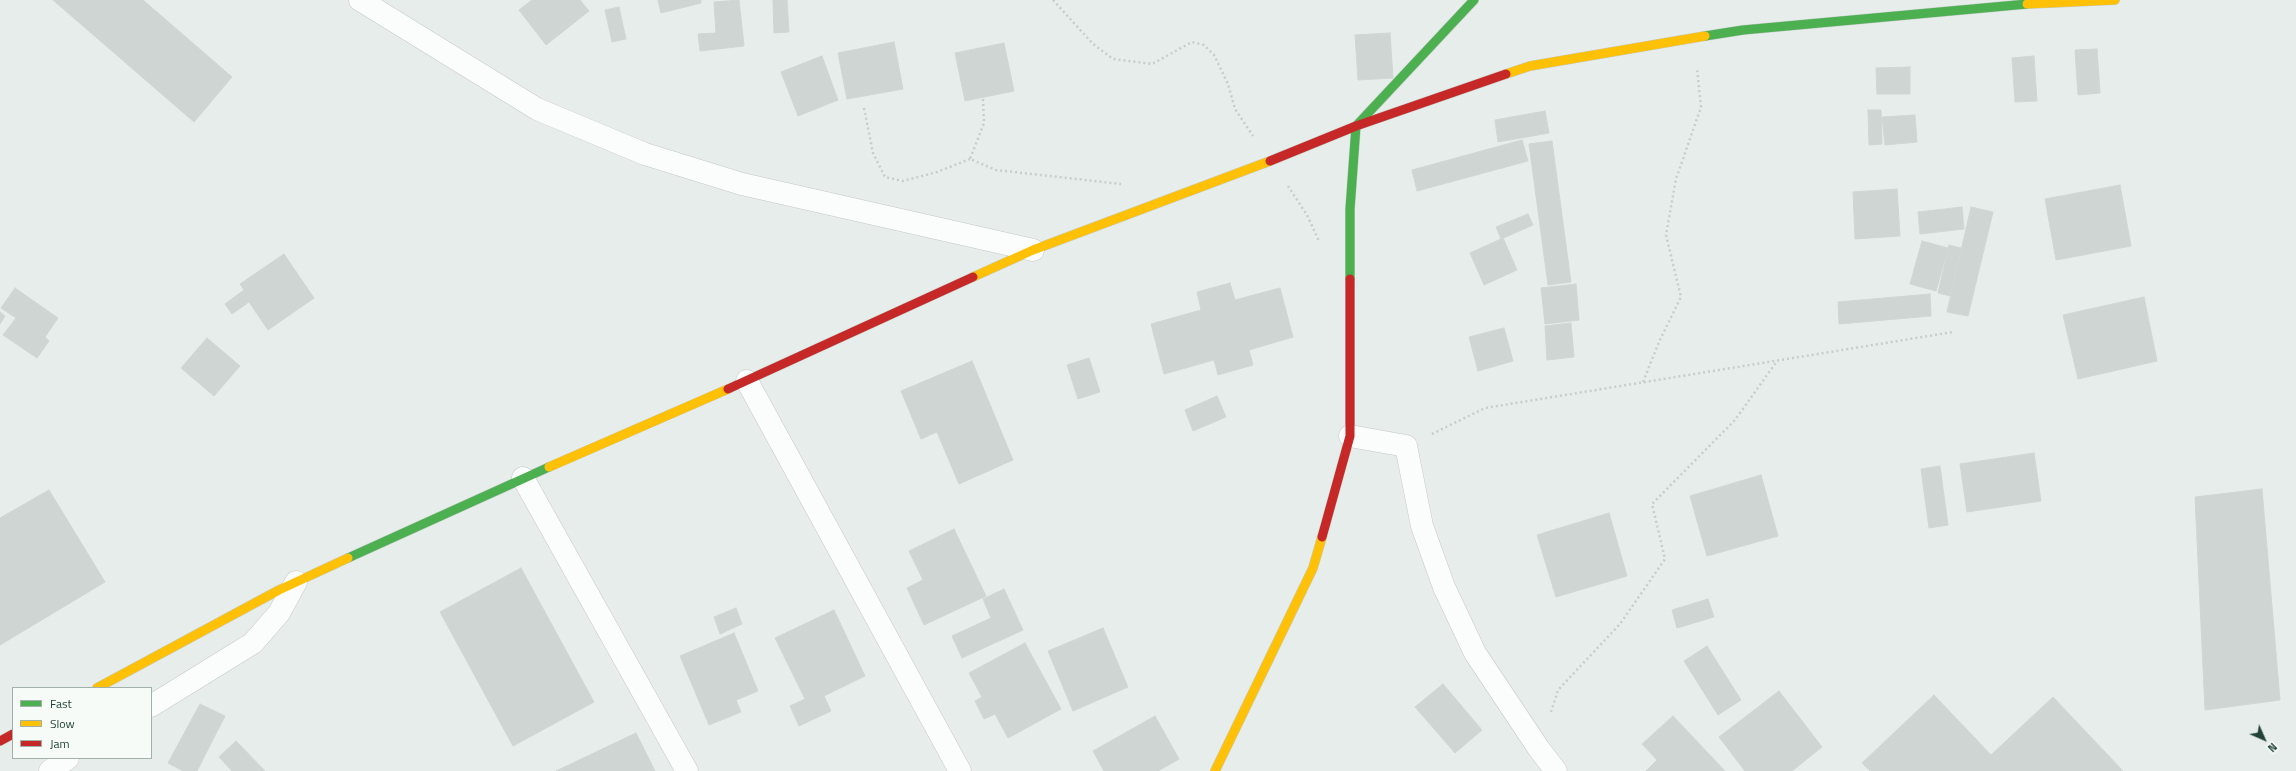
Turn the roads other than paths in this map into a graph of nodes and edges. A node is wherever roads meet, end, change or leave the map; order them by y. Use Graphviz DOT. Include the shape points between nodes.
graph roads {
  1 [pos="360,0"];
  2 [pos="1474,0"];
  3 [pos="2115,0"];
  4 [pos="2054,1"];
  5 [pos="1356,126"];
  6 [pos="1033,250"];
  7 [pos="747,381"];
  8 [pos="1350,436"];
  9 [pos="523,478"];
  10 [pos="296,582"];
  11 [pos="99,687"];
  12 [pos="152,705"];
  13 [pos="12,735"];
  14 [pos="0,741"];
  15 [pos="67,759"];
  16 [pos="50,771"];
  17 [pos="687,771"];
  18 [pos="960,771"];
  19 [pos="1215,771"];
  20 [pos="1556,771"];
  1 -- 6 [label="street" via="537,109 645,154 742,184"];
  2 -- 5 [label="main road"];
  3 -- 4 [label="main road"];
  4 -- 5 [label="main road" via="1743,30 1530,66"];
  5 -- 6 [label="main road"];
  5 -- 8 [label="main road" via="1350,209"];
  6 -- 7 [label="main road"];
  7 -- 9 [label="main road"];
  7 -- 18 [label="street"];
  8 -- 19 [label="main road" via="1313,568"];
  8 -- 20 [label="street" via="1406,446 1422,526 1444,587 1475,654"];
  9 -- 10 [label="main road"];
  9 -- 17 [label="street"];
  10 -- 11 [label="main road"];
  10 -- 12 [label="street" via="279,612 253,643"];
  13 -- 14 [label="main road"];
  15 -- 16 [label="street"];
}
